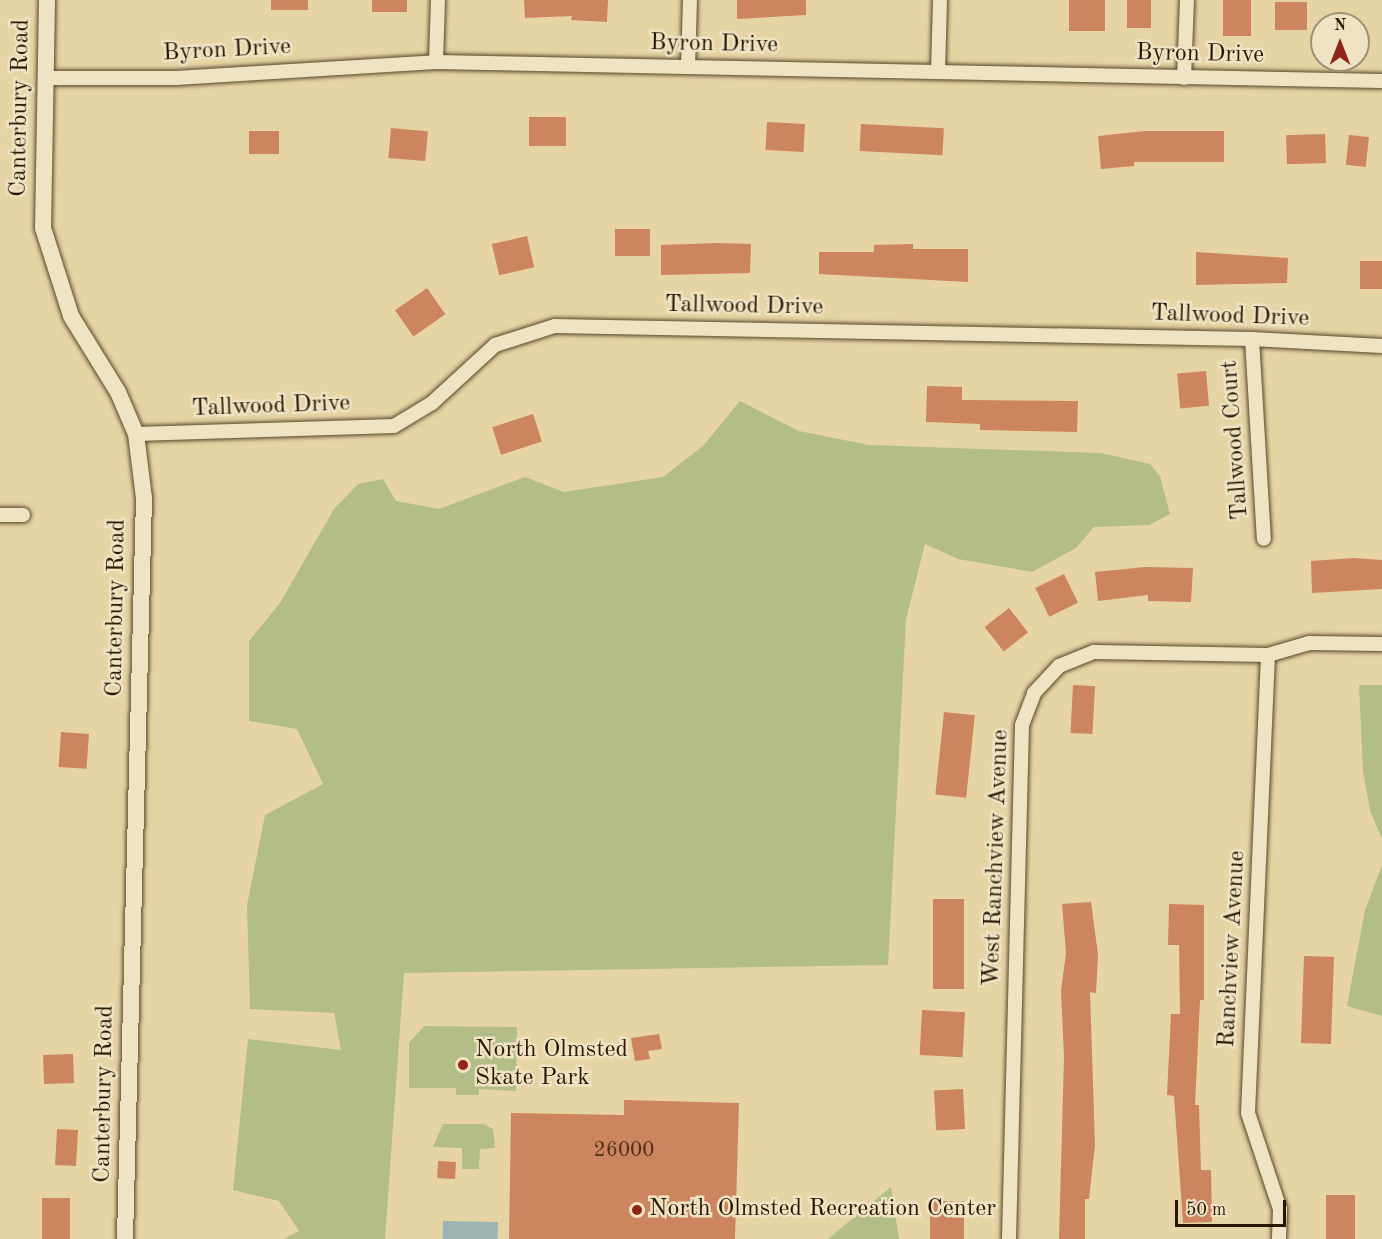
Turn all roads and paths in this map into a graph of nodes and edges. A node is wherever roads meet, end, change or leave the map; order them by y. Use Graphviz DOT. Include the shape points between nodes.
graph roads {
  1 [pos="47,0"];
  2 [pos="438,0"];
  3 [pos="690,0"];
  4 [pos="940,0"];
  5 [pos="1187,0"];
  6 [pos="436,62"];
  7 [pos="688,67"];
  8 [pos="938,72"];
  9 [pos="46,78"];
  10 [pos="1184,78"];
  11 [pos="1382,81"];
  12 [pos="1252,339"];
  13 [pos="1382,346"];
  14 [pos="136,434"];
  15 [pos="0,515"];
  16 [pos="23,515"];
  17 [pos="1264,539"];
  18 [pos="1382,644"];
  19 [pos="1268,655"];
  20 [pos="125,1239"];
  21 [pos="1009,1239"];
  22 [pos="1279,1239"];
  1 -- 9 [label="street, Canterbury Road"];
  2 -- 6 [label="street"];
  3 -- 7 [label="street"];
  4 -- 8 [label="street"];
  5 -- 10 [label="street"];
  6 -- 7 [label="street, Byron Drive"];
  6 -- 9 [label="street, Byron Drive" via="176,78"];
  7 -- 8 [label="street, Byron Drive"];
  8 -- 10 [label="street, Byron Drive"];
  9 -- 14 [label="street, Canterbury Road" via="43,228 71,316 118,392"];
  10 -- 11 [label="street, Byron Drive"];
  12 -- 13 [label="street, Tallwood Drive"];
  12 -- 14 [label="street, Tallwood Drive" via="555,326 495,345 432,403 394,426"];
  12 -- 17 [label="street, Tallwood Court"];
  14 -- 20 [label="street, Canterbury Road" via="144,498"];
  15 -- 16 [label="street"];
  18 -- 19 [label="street, West Ranchview Avenue" via="1309,643"];
  19 -- 21 [label="street, West Ranchview Avenue" via="1094,652 1059,666 1034,693 1022,725"];
  19 -- 22 [label="street, Ranchview Avenue" via="1248,1113 1280,1209"];
}
